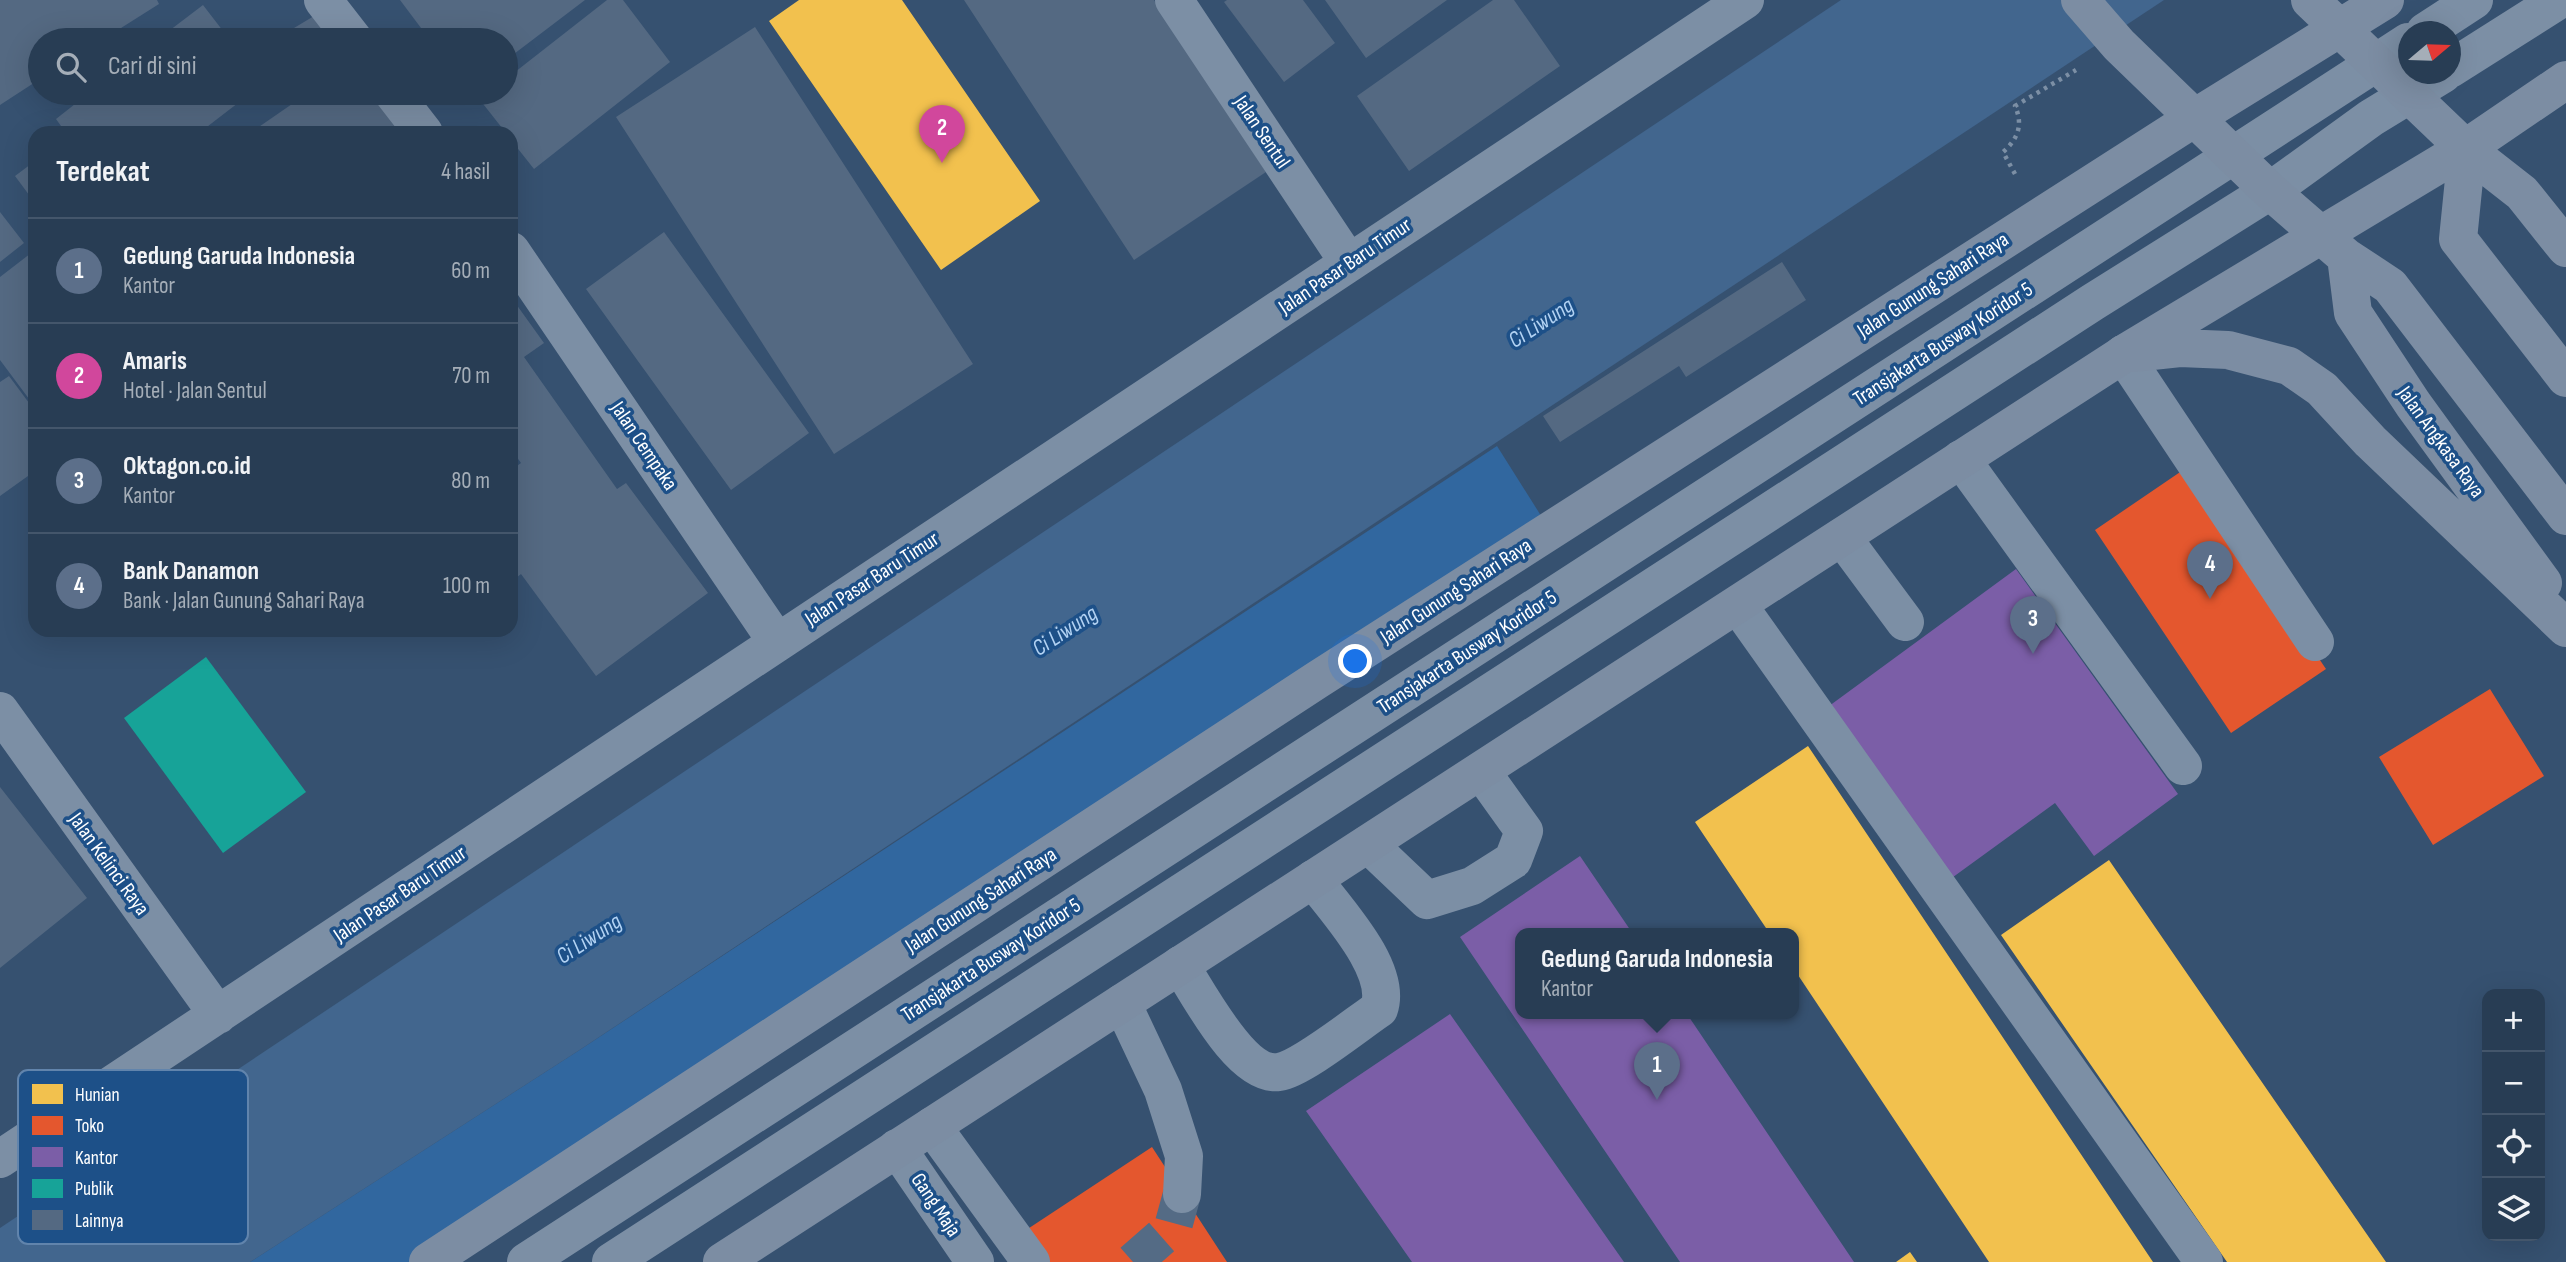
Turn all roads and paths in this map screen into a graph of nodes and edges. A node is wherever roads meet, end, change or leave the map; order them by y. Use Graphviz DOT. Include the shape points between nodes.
graph roads {
  1 [pos="323,0"];
  2 [pos="1174,0"];
  3 [pos="1745,0"];
  4 [pos="2080,0"];
  5 [pos="2310,0"];
  6 [pos="2385,0"];
  7 [pos="2559,0"];
  8 [pos="345,28"];
  9 [pos="2340,29"];
  10 [pos="2116,41"];
  11 [pos="2398,50"];
  12 [pos="2461,62"];
  13 [pos="2376,64"];
  14 [pos="2566,80"];
  15 [pos="2426,84"];
  16 [pos="2409,95"];
  17 [pos="402,105"];
  18 [pos="2196,117"];
  19 [pos="419,126"];
  20 [pos="2466,149"];
  21 [pos="2235,154"];
  22 [pos="2270,191"];
  23 [pos="2039,217"];
  24 [pos="2333,246"];
  25 [pos="2566,248"];
  26 [pos="518,261"];
  27 [pos="1349,264"];
  28 [pos="2123,354"];
  29 [pos="2566,378"];
  30 [pos="1961,459"];
  31 [pos="2566,516"];
  32 [pos="1842,537"];
  33 [pos="1738,605"];
  34 [pos="2566,614"];
  35 [pos="1905,622"];
  36 [pos="2566,628"];
  37 [pos="777,642"];
  38 [pos="2315,642"];
  39 [pos="2,718"];
  40 [pos="2183,766"];
  41 [pos="1481,771"];
  42 [pos="1368,844"];
  43 [pos="1313,879"];
  44 [pos="1180,965"];
  45 [pos="1122,1003"];
  46 [pos="218,1016"];
  47 [pos="136,1070"];
  48 [pos="932,1126"];
  49 [pos="18,1147"];
  50 [pos="897,1148"];
  51 [pos="0,1159"];
  52 [pos="1182,1194"];
  53 [pos="428,1262"];
  54 [pos="526,1262"];
  55 [pos="611,1262"];
  56 [pos="722,1262"];
  57 [pos="975,1262"];
  58 [pos="1031,1262"];
  59 [pos="2204,1262"];
  1 -- 8 [label="street"];
  2 -- 27 [label="street, Jalan Sentul"];
  3 -- 27 [label="street, Jalan Pasar Baru Timur"];
  4 -- 10 [label="main road"];
  5 -- 9 [label="main road"];
  6 -- 9 [label="main road, Jalan Gunung Sahari Raya"];
  7 -- 12 [label="street"];
  9 -- 13 [label="main road"];
  9 -- 18 [label="main road, Jalan Gunung Sahari Raya"];
  10 -- 18 [label="main road"];
  10 -- 23 [label="path" via="2015,106 2021,120 2018,132 2003,152"];
  11 -- 13 [label="street, Transjakarta Busway Koridor 5"];
  13 -- 16 [label="main road"];
  13 -- 21 [label="street, Transjakarta Busway Koridor 5"];
  14 -- 20 [label="main road"];
  15 -- 16 [label="street"];
  16 -- 20 [label="main road"];
  16 -- 22 [label="street"];
  17 -- 19 [label="street"];
  18 -- 21 [label="main road"];
  18 -- 23 [label="main road, Jalan Gunung Sahari Raya"];
  20 -- 24 [label="main road"];
  20 -- 25 [label="main road" via="2522,193"];
  20 -- 29 [label="main road" via="2458,239"];
  21 -- 22 [label="main road"];
  21 -- 54 [label="street, Transjakarta Busway Koridor 5"];
  22 -- 24 [label="main road"];
  22 -- 55 [label="street"];
  23 -- 53 [label="main road, Jalan Gunung Sahari Raya" via="1317,680"];
  24 -- 28 [label="main road"];
  24 -- 31 [label="main road" via="2390,286"];
  24 -- 34 [label="main road, Jalan Angkasa Raya" via="2353,313 2413,404"];
  26 -- 37 [label="street, Jalan Cempaka"];
  27 -- 37 [label="street, Jalan Pasar Baru Timur"];
  28 -- 30 [label="main road"];
  28 -- 36 [label="main road" via="2180,348 2228,350 2289,366 2322,389 2370,441"];
  28 -- 38 [label="street"];
  30 -- 32 [label="main road"];
  30 -- 40 [label="street"];
  32 -- 33 [label="main road"];
  32 -- 35 [label="street"];
  33 -- 41 [label="main road"];
  33 -- 59 [label="street"];
  37 -- 46 [label="street, Jalan Pasar Baru Timur"];
  39 -- 46 [label="street, Jalan Kelinci Raya"];
  41 -- 42 [label="main road"];
  41 -- 42 [label="street" via="1524,831 1513,860 1472,886 1427,900"];
  42 -- 43 [label="main road"];
  43 -- 44 [label="main road"];
  43 -- 44 [label="street" via="1367,952 1378,976 1381,1003 1379,1009 1295,1065 1278,1073 1264,1070 1234,1049"];
  44 -- 45 [label="main road"];
  45 -- 48 [label="main road"];
  45 -- 52 [label="street" via="1163,1090 1184,1156"];
  46 -- 47 [label="street, Jalan Pasar Baru Timur"];
  48 -- 50 [label="main road"];
  48 -- 58 [label="street"];
  49 -- 51 [label="street, Jalan Pasar Baru Timur"];
  50 -- 56 [label="main road"];
  50 -- 57 [label="street, Gang Maja"];
}
